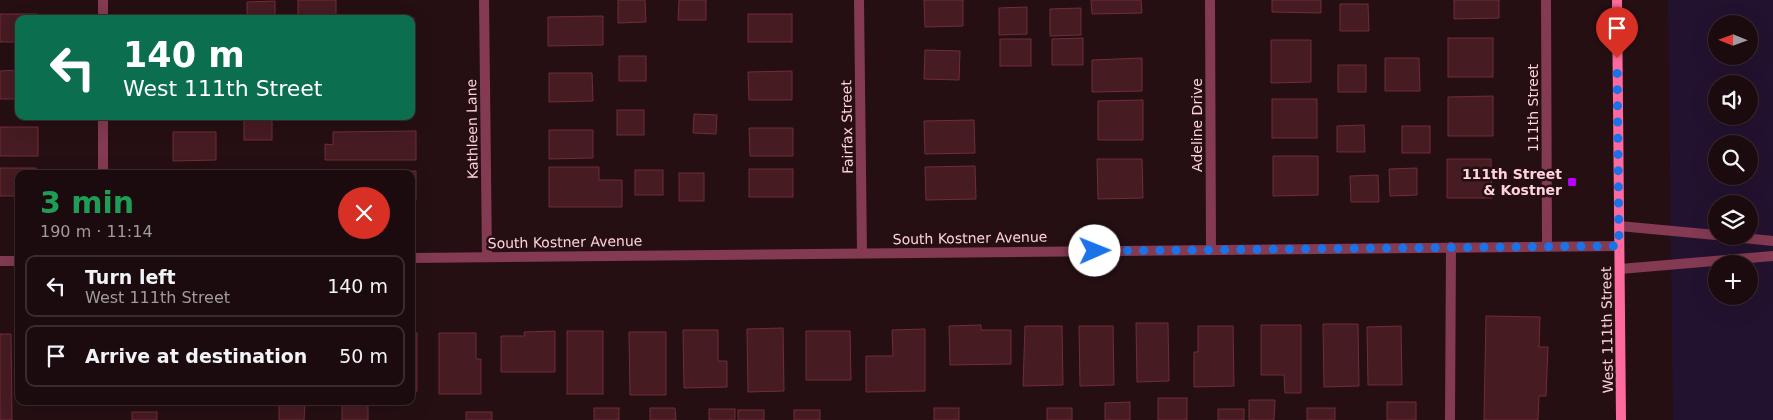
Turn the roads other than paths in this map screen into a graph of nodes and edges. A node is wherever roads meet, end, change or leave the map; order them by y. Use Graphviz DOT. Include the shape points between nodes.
graph roads {
  1 [pos="103,0"];
  2 [pos="484,0"];
  3 [pos="859,0"];
  4 [pos="1210,0"];
  5 [pos="1546,0"];
  6 [pos="1617,0"];
  7 [pos="103,15"];
  8 [pos="103,120"];
  9 [pos="104,170"];
  10 [pos="1619,226"];
  11 [pos="1708,234"];
  12 [pos="1758,239"];
  13 [pos="1773,241"];
  14 [pos="1546,246"];
  15 [pos="1619,246"];
  16 [pos="1451,247"];
  17 [pos="1212,250"];
  18 [pos="862,253"];
  19 [pos="1773,256"];
  20 [pos="487,257"];
  21 [pos="415,258"];
  22 [pos="0,261"];
  23 [pos="15,261"];
  24 [pos="1620,270"];
  25 [pos="1450,420"];
  26 [pos="1621,420"];
  1 -- 7 [label="street"];
  2 -- 20 [label="street, Kathleen Lane"];
  3 -- 18 [label="street, Fairfax Street"];
  4 -- 17 [label="street, Adeline Drive"];
  5 -- 14 [label="street, 111th Street"];
  6 -- 10 [label="main road, West 111th Street"];
  8 -- 9 [label="street"];
  10 -- 11 [label="street"];
  10 -- 15 [label="main road, West 111th Street"];
  12 -- 13 [label="street"];
  14 -- 15 [label="street, South Kostner Avenue"];
  14 -- 16 [label="street, South Kostner Avenue"];
  15 -- 24 [label="main road, West 111th Street"];
  16 -- 17 [label="street, South Kostner Avenue"];
  16 -- 25 [label="street"];
  17 -- 18 [label="street, South Kostner Avenue"];
  18 -- 20 [label="street, South Kostner Avenue"];
  19 -- 24 [label="street"];
  20 -- 21 [label="street, South Kostner Avenue"];
  22 -- 23 [label="street"];
  24 -- 26 [label="main road, West 111th Street"];
}
